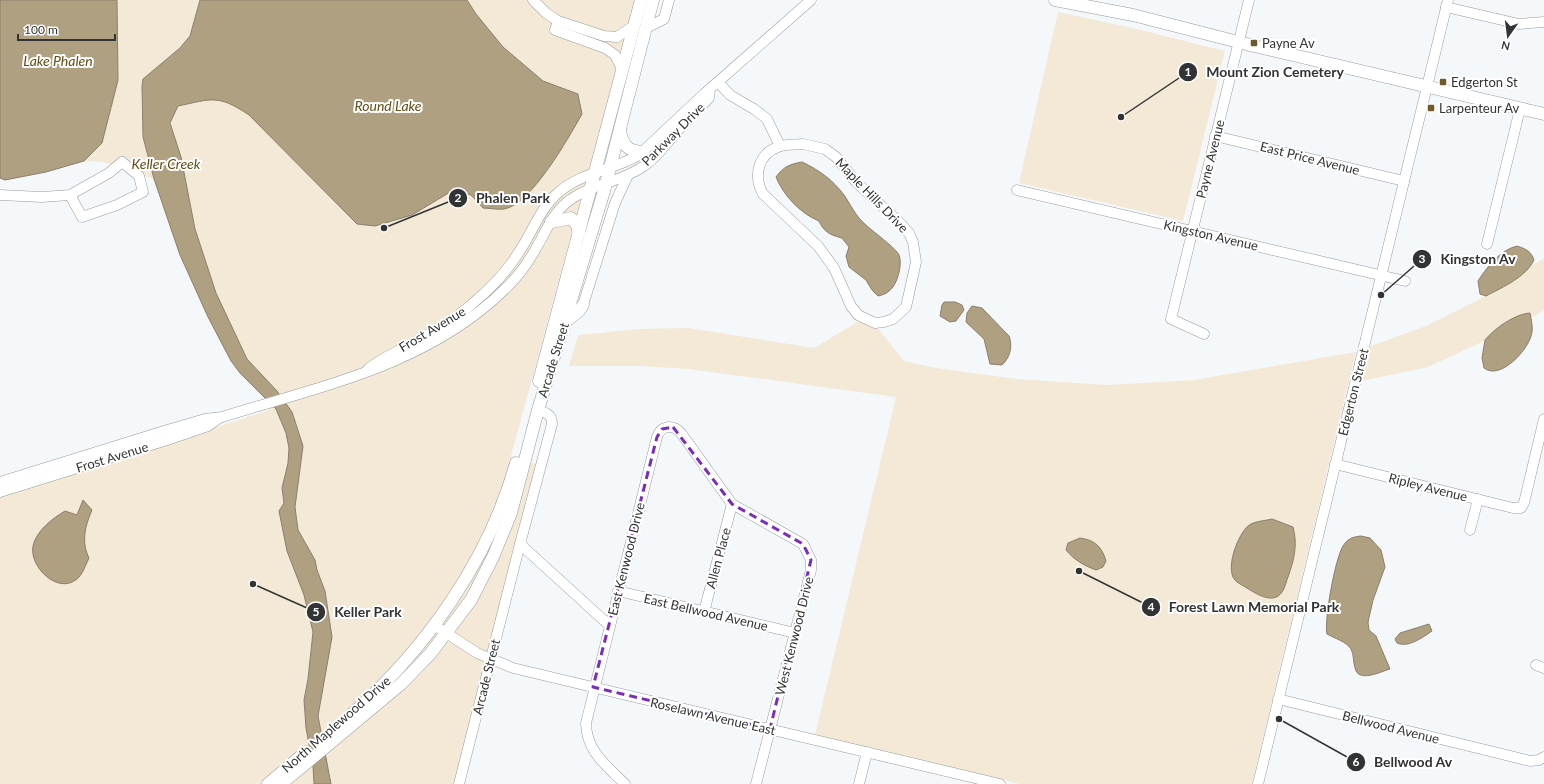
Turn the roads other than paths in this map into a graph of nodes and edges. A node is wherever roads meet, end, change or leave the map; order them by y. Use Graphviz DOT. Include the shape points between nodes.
graph roads {
  1 [pos="533,0"];
  2 [pos="641,0"];
  3 [pos="653,0"];
  4 [pos="668,0"];
  5 [pos="810,0"];
  6 [pos="1055,0"];
  7 [pos="1249,0"];
  8 [pos="1447,4"];
  9 [pos="1544,22"];
  10 [pos="640,26"];
  11 [pos="598,39"];
  12 [pos="1240,42"];
  13 [pos="623,71"];
  14 [pos="714,86"];
  15 [pos="1427,88"];
  16 [pos="1520,109"];
  17 [pos="1544,114"];
  18 [pos="620,129"];
  19 [pos="1216,136"];
  20 [pos="780,146"];
  21 [pos="642,152"];
  22 [pos="610,169"];
  23 [pos="595,174"];
  24 [pos="628,174"];
  25 [pos="1404,181"];
  26 [pos="606,182"];
  27 [pos="592,187"];
  28 [pos="1017,190"];
  29 [pos="0,195"];
  30 [pos="70,195"];
  31 [pos="551,222"];
  32 [pos="1192,230"];
  33 [pos="579,234"];
  34 [pos="1487,244"];
  35 [pos="1381,275"];
  36 [pos="1404,281"];
  37 [pos="583,305"];
  38 [pos="560,326"];
  39 [pos="1204,334"];
  40 [pos="365,372"];
  41 [pos="535,409"];
  42 [pos="222,417"];
  43 [pos="1544,419"];
  44 [pos="1335,464"];
  45 [pos="0,482"];
  46 [pos="0,492"];
  47 [pos="1478,499"];
  48 [pos="732,504"];
  49 [pos="1470,530"];
  50 [pos="520,544"];
  51 [pos="618,591"];
  52 [pos="704,612"];
  53 [pos="434,625"];
  54 [pos="609,625"];
  55 [pos="795,633"];
  56 [pos="447,634"];
  57 [pos="490,659"];
  58 [pos="594,687"];
  59 [pos="1278,699"];
  60 [pos="340,729"];
  61 [pos="770,729"];
  62 [pos="867,752"];
  63 [pos="1544,757"];
  64 [pos="294,768"];
  65 [pos="960,779"];
  66 [pos="268,784"];
  67 [pos="281,784"];
  68 [pos="459,784"];
  69 [pos="625,784"];
  70 [pos="756,784"];
  71 [pos="859,784"];
  72 [pos="1000,784"];
  73 [pos="1258,784"];
  1 -- 11 [label="street" via="558,21 585,36"];
  2 -- 10 [label="main road, Arcade Street"];
  3 -- 10 [label="main road, Arcade Street"];
  4 -- 10 [label="street" via="664,20"];
  5 -- 14 [label="street, Parkway Drive"];
  6 -- 12 [label="main road" via="1126,14"];
  7 -- 12 [label="street, Payne Avenue"];
  8 -- 9 [label="street" via="1519,24"];
  8 -- 15 [label="street, Edgerton Street"];
  10 -- 11 [label="street" via="617,36"];
  10 -- 13 [label="main road, Arcade Street"];
  10 -- 18 [label="main road, Arcade Street"];
  11 -- 13 [label="street" via="615,55"];
  12 -- 15 [label="main road"];
  12 -- 19 [label="street, Payne Avenue"];
  13 -- 23 [label="main road, Arcade Street"];
  14 -- 20 [label="street" via="767,119"];
  14 -- 21 [label="street, Parkway Drive"];
  14 -- 24 [label="street, Parkway Drive" via="709,98 659,152 645,166"];
  15 -- 16 [label="main road"];
  15 -- 25 [label="street, Edgerton Street"];
  16 -- 17 [label="main road"];
  16 -- 34 [label="street"];
  18 -- 21 [label="main road" via="623,143 628,149"];
  18 -- 22 [label="main road, Arcade Street"];
  19 -- 25 [label="street, East Price Avenue"];
  19 -- 32 [label="street, Payne Avenue"];
  20 -- 20 [label="street, Maple Hills Drive" via="771,150 760,163 757,179 763,194 818,246 834,268 851,306 858,315 875,323 893,319 906,307 916,262 914,242 909,234 856,182 836,157 825,149 803,144"];
  21 -- 22 [label="street, Parkway Drive"];
  22 -- 23 [label="street, Frost Avenue"];
  22 -- 26 [label="main road, Arcade Street"];
  23 -- 27 [label="main road, Arcade Street"];
  23 -- 40 [label="street, Frost Avenue" via="560,190 549,201 518,254 497,282 471,305 444,325 380,359"];
  24 -- 26 [label="street, Parkway Drive"];
  24 -- 37 [label="street" via="615,203"];
  25 -- 35 [label="street, Edgerton Street"];
  26 -- 27 [label="street, Frost Avenue"];
  26 -- 38 [label="main road, Arcade Street"];
  27 -- 31 [label="street, Frost Avenue" via="565,204"];
  27 -- 33 [label="main road, Arcade Street"];
  28 -- 32 [label="street, Kingston Avenue"];
  29 -- 30 [label="street"];
  30 -- 30 [label="street" via="82,216 117,205 142,192 139,176 122,162 109,173"];
  31 -- 33 [label="main road" via="571,218 577,225"];
  31 -- 40 [label="street, Frost Avenue" via="524,267 506,289 480,312 413,354"];
  32 -- 35 [label="street, Kingston Avenue"];
  32 -- 39 [label="street, Payne Avenue" via="1171,319"];
  33 -- 38 [label="main road, Arcade Street"];
  35 -- 36 [label="street, Kingston Avenue"];
  35 -- 44 [label="street, Edgerton Street"];
  37 -- 38 [label="main road"];
  38 -- 41 [label="main road, Arcade Street"];
  40 -- 42 [label="street, Frost Avenue"];
  41 -- 50 [label="street, Arcade Street" via="547,413 552,418 552,424"];
  41 -- 53 [label="main road, North Maplewood Drive" via="493,525 467,576"];
  41 -- 56 [label="main road, North Maplewood Drive" via="504,532 481,582"];
  42 -- 45 [label="street, Frost Avenue" via="205,419"];
  42 -- 46 [label="street, Frost Avenue" via="208,426 167,440"];
  43 -- 47 [label="street, Ripley Avenue" via="1521,508"];
  44 -- 47 [label="street, Ripley Avenue"];
  44 -- 59 [label="street, Edgerton Street"];
  47 -- 49 [label="street"];
  48 -- 51 [label="street, East Kenwood Drive" via="678,429 662,429 657,437"];
  48 -- 52 [label="street, Allen Place"];
  48 -- 55 [label="street, West Kenwood Drive" via="803,544 807,551 811,560 811,570"];
  50 -- 54 [label="street"];
  50 -- 57 [label="street, Arcade Street"];
  51 -- 52 [label="street, East Bellwood Avenue"];
  51 -- 54 [label="street, East Kenwood Drive"];
  52 -- 55 [label="street, East Bellwood Avenue"];
  53 -- 56 [label="street, Roselawn Avenue East"];
  53 -- 60 [label="main road, North Maplewood Drive" via="418,646"];
  54 -- 58 [label="street, East Kenwood Drive"];
  55 -- 61 [label="street, West Kenwood Drive"];
  56 -- 57 [label="street, Roselawn Avenue East"];
  56 -- 60 [label="main road, North Maplewood Drive" via="401,684"];
  57 -- 58 [label="street, Roselawn Avenue East" via="513,668"];
  57 -- 68 [label="street, Arcade Street"];
  58 -- 61 [label="street, Roselawn Avenue East"];
  58 -- 69 [label="street, East Kenwood Drive" via="586,723 587,738 597,755"];
  59 -- 63 [label="street, Bellwood Avenue" via="1527,760 1534,761"];
  59 -- 73 [label="street, Edgerton Street"];
  60 -- 64 [label="main road, North Maplewood Drive"];
  61 -- 62 [label="street, Roselawn Avenue East"];
  61 -- 70 [label="street, West Kenwood Drive"];
  62 -- 65 [label="street, Roselawn Avenue East"];
  62 -- 71 [label="street"];
  64 -- 66 [label="main road, North Maplewood Drive"];
  64 -- 67 [label="main road, North Maplewood Drive"];
  65 -- 72 [label="street, Roselawn Avenue East"];
}
